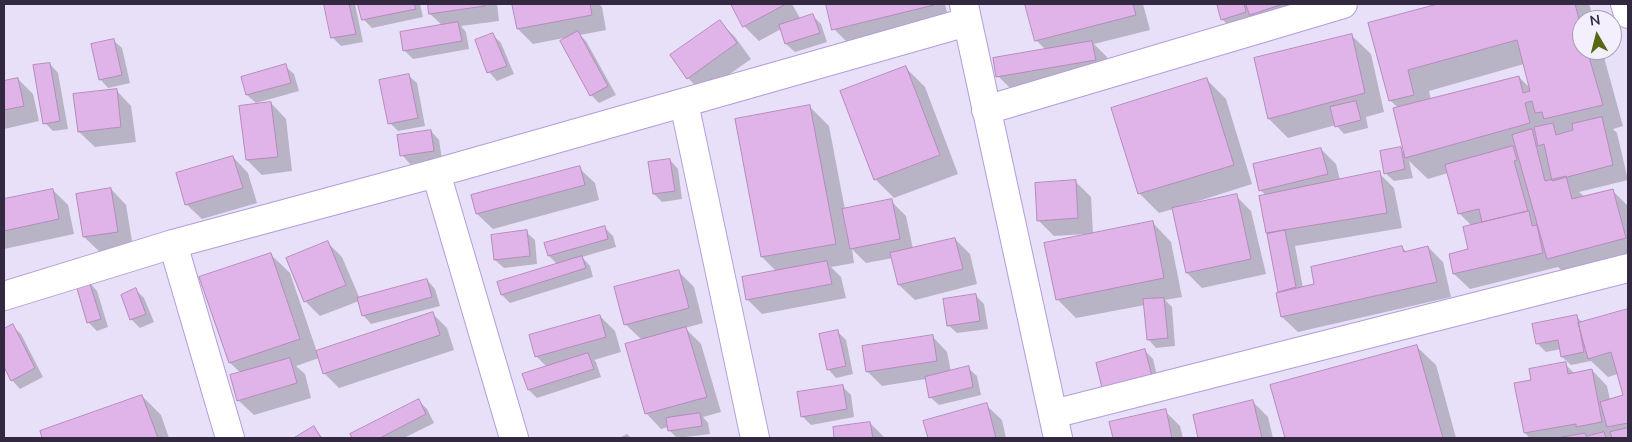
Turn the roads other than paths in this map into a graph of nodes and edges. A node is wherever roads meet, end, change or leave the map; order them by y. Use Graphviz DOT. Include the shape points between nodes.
graph roads {
  1 [pos="1342,4"];
  2 [pos="1625,4"];
  3 [pos="965,13"];
  4 [pos="1628,14"];
  5 [pos="684,102"];
  6 [pos="986,110"];
  7 [pos="436,173"];
  8 [pos="173,244"];
  9 [pos="1628,268"];
  10 [pos="4,296"];
  11 [pos="1056,426"];
  12 [pos="230,438"];
  13 [pos="514,438"];
  14 [pos="755,438"];
  1 -- 6 [label="street"];
  2 -- 4 [label="street"];
  3 -- 5 [label="street"];
  3 -- 6 [label="street"];
  5 -- 7 [label="street"];
  5 -- 14 [label="street"];
  6 -- 11 [label="street"];
  7 -- 8 [label="street"];
  7 -- 13 [label="street"];
  8 -- 10 [label="street"];
  8 -- 12 [label="street"];
  9 -- 11 [label="street"];
}
